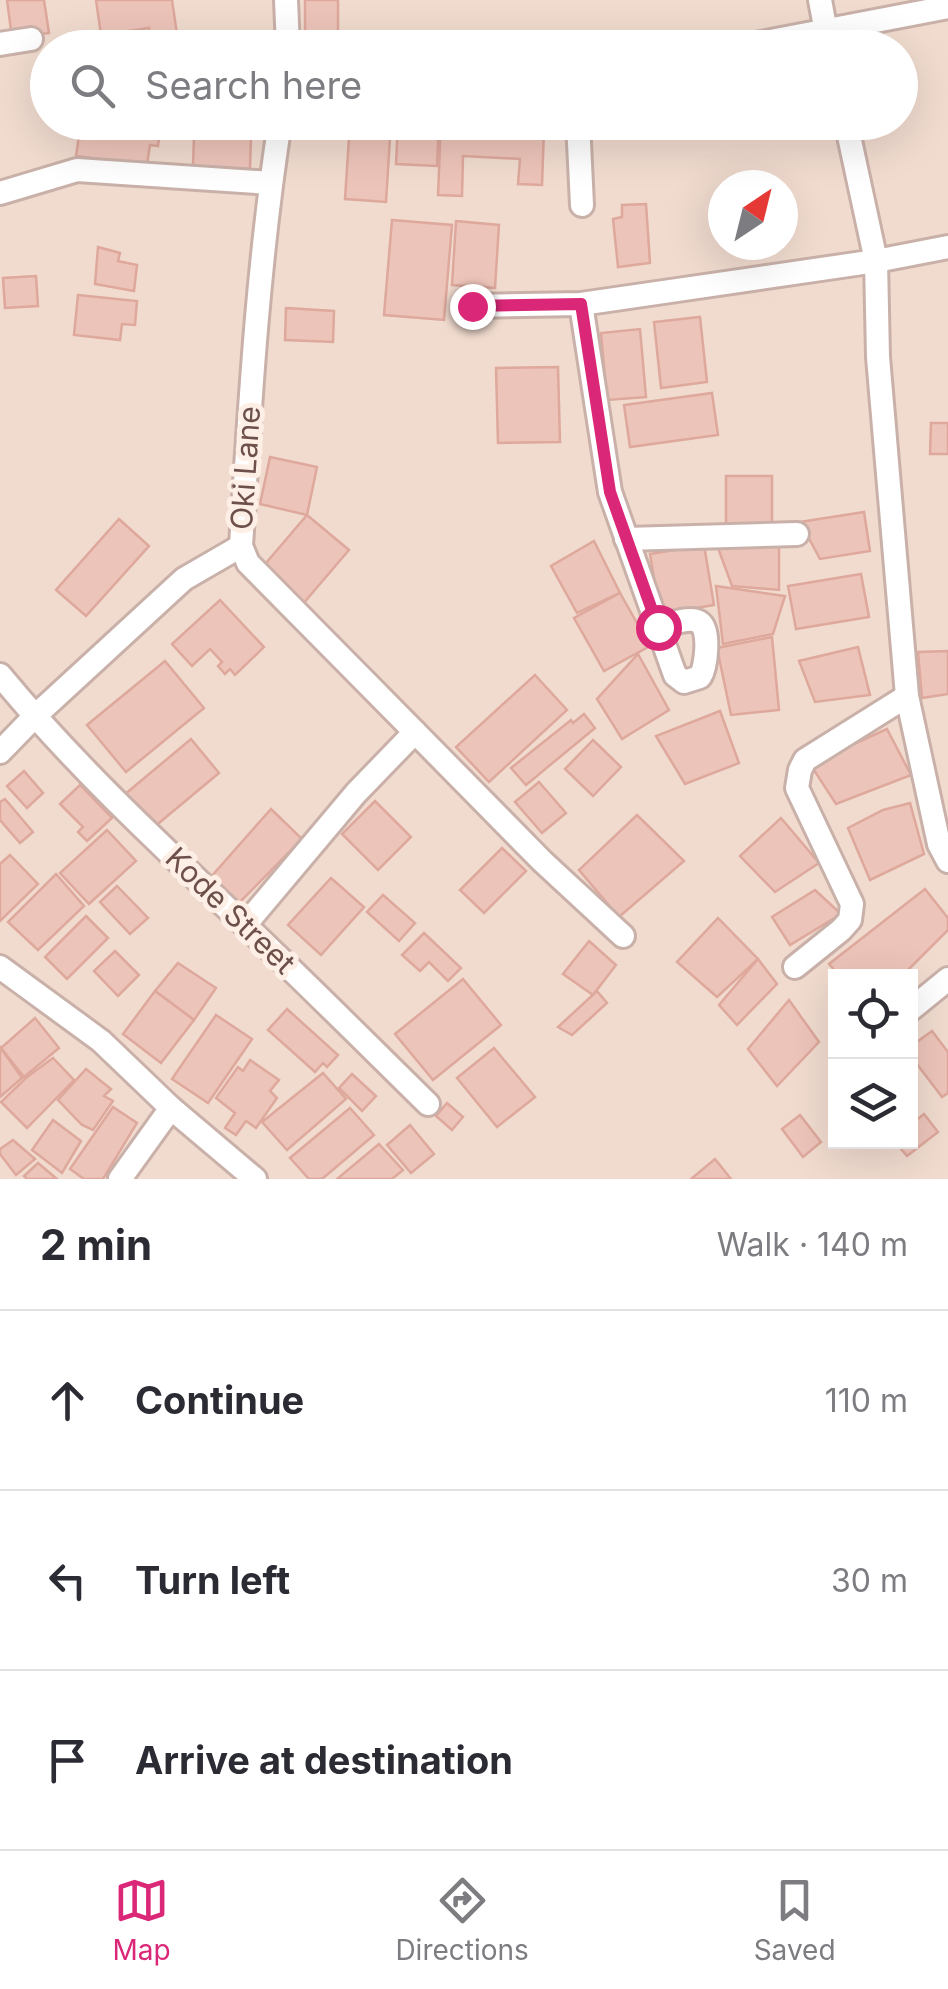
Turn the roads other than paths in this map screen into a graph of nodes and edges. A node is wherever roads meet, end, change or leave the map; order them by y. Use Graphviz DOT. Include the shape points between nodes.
graph roads {
  1 [pos="286,0"];
  2 [pos="820,0"];
  3 [pos="948,6"];
  4 [pos="287,30"];
  5 [pos="825,30"];
  6 [pos="860,30"];
  7 [pos="30,39"];
  8 [pos="0,44"];
  9 [pos="277,140"];
  10 [pos="579,140"];
  11 [pos="850,140"];
  12 [pos="271,183"];
  13 [pos="0,192"];
  14 [pos="582,204"];
  15 [pos="948,247"];
  16 [pos="876,261"];
  17 [pos="581,304"];
  18 [pos="472,306"];
  19 [pos="797,534"];
  20 [pos="626,538"];
  21 [pos="241,546"];
  22 [pos="658,627"];
  23 [pos="0,676"];
  24 [pos="907,696"];
  25 [pos="34,717"];
  26 [pos="415,732"];
  27 [pos="0,752"];
  28 [pos="948,861"];
  29 [pos="245,925"];
  30 [pos="623,936"];
  31 [pos="0,967"];
  32 [pos="795,967"];
  33 [pos="948,979"];
  34 [pos="918,1003"];
  35 [pos="428,1104"];
  36 [pos="171,1108"];
  37 [pos="120,1179"];
  38 [pos="255,1179"];
  1 -- 4 [label="street"];
  2 -- 5 [label="street"];
  3 -- 6 [label="street"];
  7 -- 8 [label="street"];
  9 -- 12 [label="street, Oki Lane"];
  10 -- 14 [label="street"];
  11 -- 16 [label="street"];
  12 -- 13 [label="street" via="77,170"];
  12 -- 21 [label="street, Oki Lane"];
  15 -- 16 [label="street"];
  16 -- 17 [label="street"];
  16 -- 24 [label="street"];
  17 -- 18 [label="street"];
  17 -- 20 [label="street" via="610,492"];
  19 -- 20 [label="street"];
  20 -- 22 [label="street"];
  21 -- 25 [label="street, Oki Lane" via="184,579"];
  21 -- 26 [label="street" via="248,562"];
  23 -- 25 [label="street, Kode Street"];
  24 -- 28 [label="street"];
  24 -- 32 [label="street" via="805,760 800,770 797,788 852,904 841,930"];
  25 -- 27 [label="street, Oki Lane"];
  25 -- 29 [label="street, Kode Street"];
  26 -- 29 [label="street"];
  26 -- 30 [label="street"];
  29 -- 35 [label="street, Kode Street"];
  31 -- 36 [label="street" via="101,1041"];
  33 -- 34 [label="street"];
  36 -- 37 [label="street"];
  36 -- 38 [label="street"];
}
